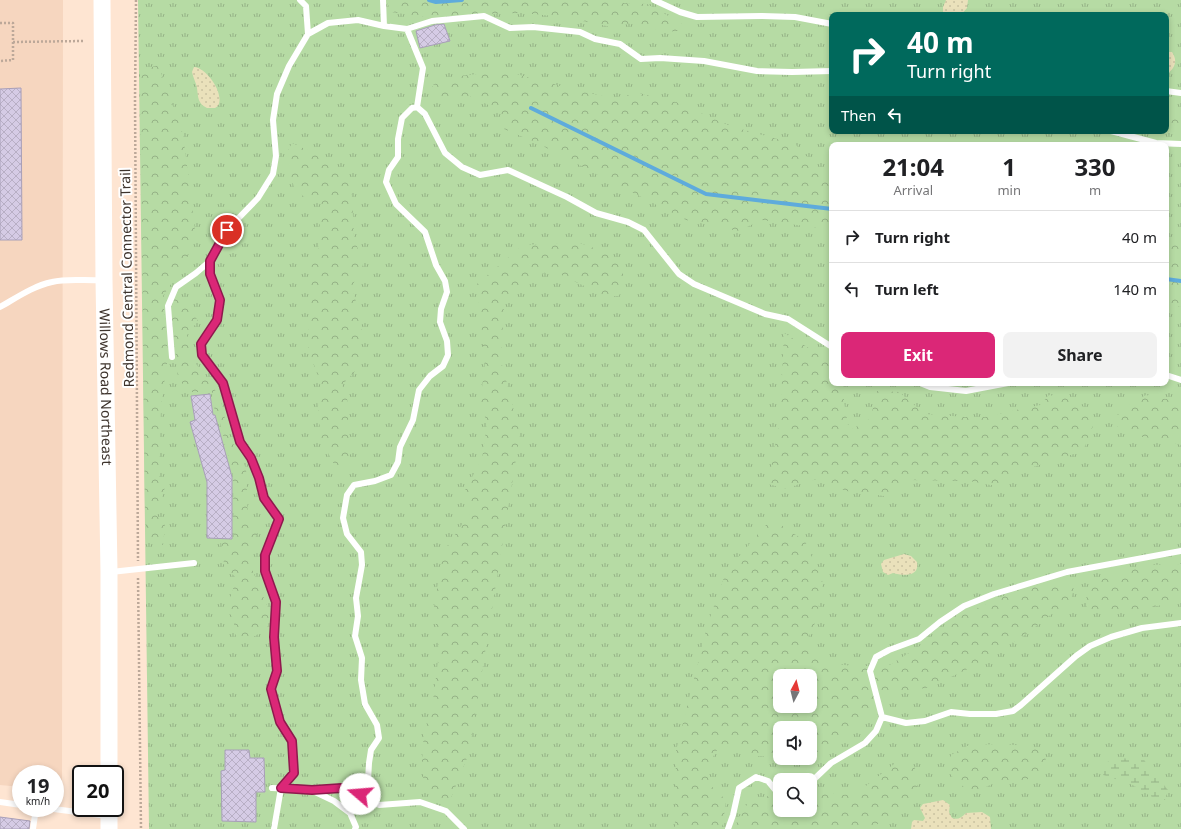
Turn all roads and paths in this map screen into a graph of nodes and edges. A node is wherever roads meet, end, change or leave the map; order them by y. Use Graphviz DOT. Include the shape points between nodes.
graph roads {
  1 [pos="102,0"];
  2 [pos="136,0"];
  3 [pos="300,0"];
  4 [pos="383,0"];
  5 [pos="654,0"];
  6 [pos="0,23"];
  7 [pos="829,23"];
  8 [pos="384,26"];
  9 [pos="407,29"];
  10 [pos="308,34"];
  11 [pos="82,41"];
  12 [pos="13,42"];
  13 [pos="0,61"];
  14 [pos="829,71"];
  15 [pos="1169,91"];
  16 [pos="1181,93"];
  17 [pos="418,107"];
  18 [pos="1122,134"];
  19 [pos="1152,142"];
  20 [pos="1169,144"];
  21 [pos="1181,144"];
  22 [pos="210,261"];
  23 [pos="104,280"];
  24 [pos="0,306"];
  25 [pos="829,345"];
  26 [pos="172,358"];
  27 [pos="1169,376"];
  28 [pos="1181,380"];
  29 [pos="928,386"];
  30 [pos="992,386"];
  31 [pos="1181,551"];
  32 [pos="138,556"];
  33 [pos="194,563"];
  34 [pos="109,572"];
  35 [pos="138,580"];
  36 [pos="1181,623"];
  37 [pos="882,716"];
  38 [pos="109,765"];
  39 [pos="817,776"];
  40 [pos="773,787"];
  41 [pos="272,788"];
  42 [pos="281,788"];
  43 [pos="312,790"];
  44 [pos="360,794"];
  45 [pos="0,802"];
  46 [pos="12,804"];
  47 [pos="64,811"];
  48 [pos="350,814"];
  49 [pos="35,817"];
  50 [pos="109,818"];
  51 [pos="33,829"];
  52 [pos="141,829"];
  53 [pos="274,829"];
  54 [pos="355,829"];
  55 [pos="464,829"];
  56 [pos="728,829"];
  1 -- 23 [label="main road, Willows Road Northeast"];
  2 -- 32 [label="path, Redmond Central Connector Trail"];
  3 -- 10 [label="lane" via="306,6"];
  4 -- 8 [label="lane"];
  5 -- 7 [label="lane" via="697,17 795,17"];
  6 -- 12 [label="path" via="13,23"];
  8 -- 9 [label="lane"];
  8 -- 10 [label="lane" via="358,20 328,23"];
  9 -- 14 [label="lane" via="432,21 484,16 510,28 533,27 580,32 595,39 620,44 641,59 704,61 757,71"];
  9 -- 17 [label="lane" via="423,68"];
  10 -- 22 [label="lane" via="289,66 277,94 273,120 276,156 273,174 258,198 227,230"];
  11 -- 12 [label="path"];
  12 -- 13 [label="path" via="13,60"];
  15 -- 16 [label="lane"];
  17 -- 25 [label="lane" via="425,114 445,153 462,167 480,175 508,170 568,197 596,213 628,222 644,230 679,274 694,284 765,314 788,319"];
  17 -- 44 [label="lane" via="412,108 402,118 398,157 389,170 386,182 396,204 425,232 436,265 445,281 447,292 440,322 447,341 448,355 443,366 430,376 419,390 413,420 400,446 398,462 391,475 354,485 347,495 343,518 347,534 361,552 362,565 356,598 358,616 355,636 362,658 361,680 365,704 378,725 379,738 372,750 368,782"];
  18 -- 19 [label="lane"];
  20 -- 21 [label="lane"];
  22 -- 26 [label="lane" via="176,287 168,306"];
  22 -- 42 [label="lane" via="210,274 220,300 217,320 201,344 202,355 223,383 240,442 251,458 264,498 279,519 265,555 265,571 276,602 274,637 277,671 271,689 280,722 292,741 294,773"];
  23 -- 24 [label="lane" via="51,282"];
  23 -- 34 [label="main road, Willows Road Northeast"];
  27 -- 28 [label="lane"];
  29 -- 30 [label="lane" via="966,391"];
  31 -- 37 [label="lane" via="1067,572 964,606 919,640 876,657 870,671"];
  33 -- 34 [label="lane"];
  34 -- 38 [label="main road, Willows Road Northeast"];
  35 -- 52 [label="path"];
  36 -- 37 [label="lane" via="1142,628 1090,646 1013,710 996,714 951,712 925,721 906,723"];
  37 -- 39 [label="lane" via="876,731 865,743 831,763"];
  40 -- 56 [label="lane" via="768,781 756,777 739,788 734,815"];
  41 -- 42 [label="lane"];
  42 -- 43 [label="lane"];
  42 -- 53 [label="lane"];
  43 -- 44 [label="lane" via="342,788"];
  43 -- 48 [label="lane" via="334,801"];
  44 -- 48 [label="lane"];
  44 -- 55 [label="lane" via="379,805 420,802 446,811"];
  45 -- 46 [label="lane"];
  47 -- 50 [label="lane"];
  48 -- 54 [label="lane"];
  49 -- 51 [label="lane"];
}
